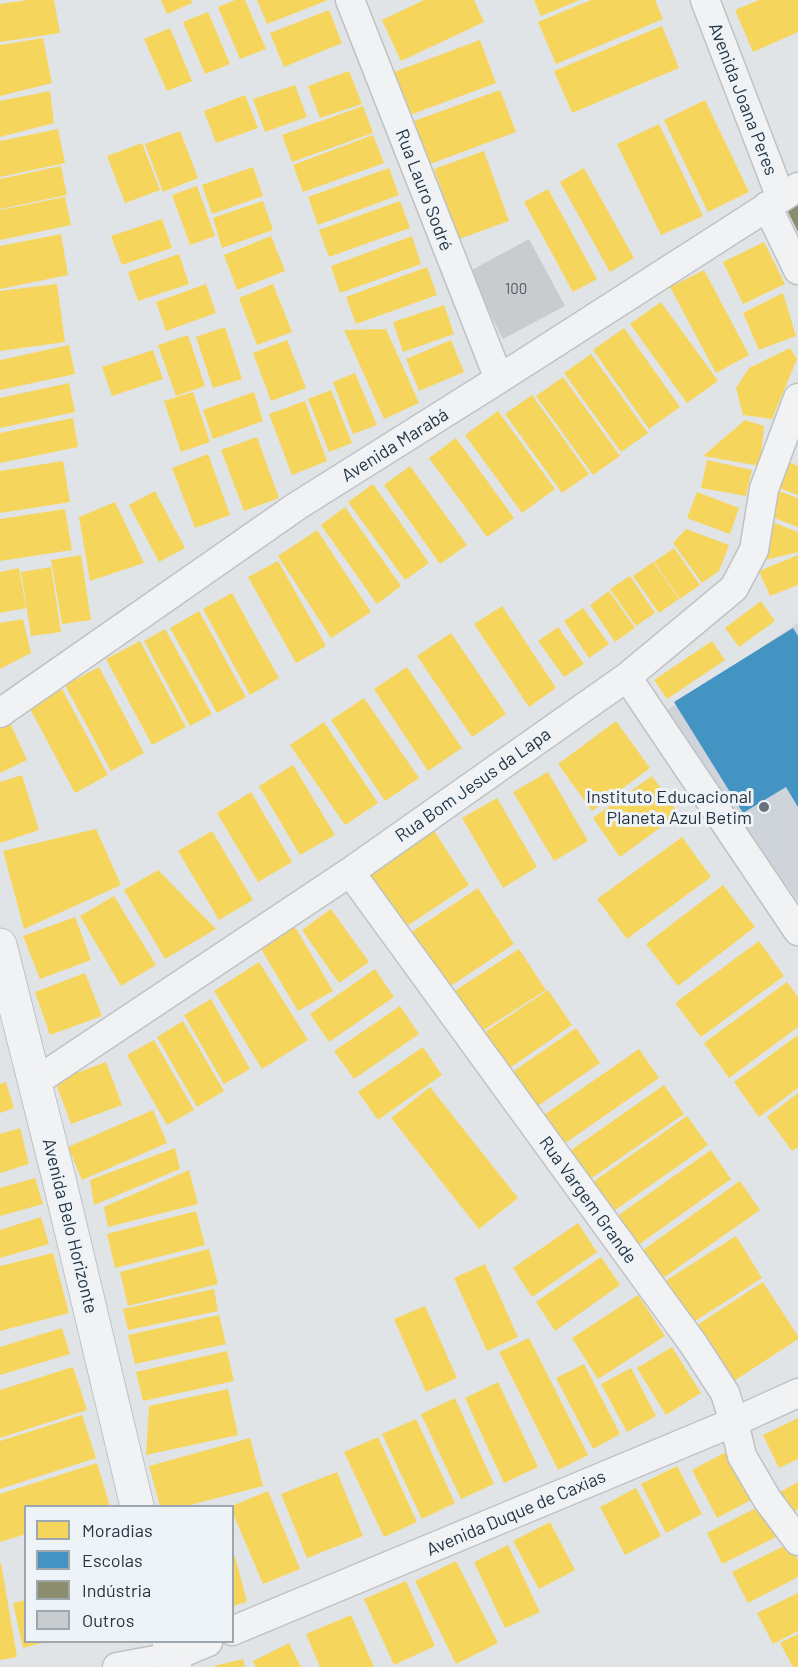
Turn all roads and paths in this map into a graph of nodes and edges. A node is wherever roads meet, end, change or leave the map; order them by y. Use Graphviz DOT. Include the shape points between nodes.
graph roads {
  1 [pos="350,0"];
  2 [pos="705,0"];
  3 [pos="782,197"];
  4 [pos="798,270"];
  5 [pos="499,379"];
  6 [pos="798,398"];
  7 [pos="627,677"];
  8 [pos="0,713"];
  9 [pos="350,872"];
  10 [pos="798,931"];
  11 [pos="0,945"];
  12 [pos="35,1083"];
  13 [pos="798,1394"];
  14 [pos="734,1422"];
  15 [pos="137,1505"];
  16 [pos="798,1541"];
  17 [pos="234,1630"];
  18 [pos="203,1643"];
  19 [pos="172,1655"];
  20 [pos="117,1667"];
  1 -- 5 [label="street, Rua Lauro Sodré"];
  2 -- 3 [label="street, Avenida Joana Peres"];
  3 -- 4 [label="street"];
  3 -- 5 [label="street, Avenida Marabá"];
  5 -- 8 [label="street, Avenida Marabá" via="297,506"];
  6 -- 7 [label="street, Rua Bom Jesus da Lapa" via="764,489 754,550 734,588"];
  7 -- 9 [label="street, Rua Bom Jesus da Lapa"];
  7 -- 10 [label="street"];
  9 -- 12 [label="street, Rua Bom Jesus da Lapa"];
  9 -- 14 [label="street, Rua Vargem Grande" via="694,1345 725,1393"];
  11 -- 12 [label="street, Avenida Belo Horizonte"];
  12 -- 15 [label="street, Avenida Belo Horizonte"];
  13 -- 14 [label="street, Avenida Duque de Caxias"];
  14 -- 16 [label="street, Rua Vargem Grande" via="742,1456"];
  14 -- 17 [label="street, Avenida Duque de Caxias"];
  18 -- 19 [label="street"];
  19 -- 20 [label="street"];
}
